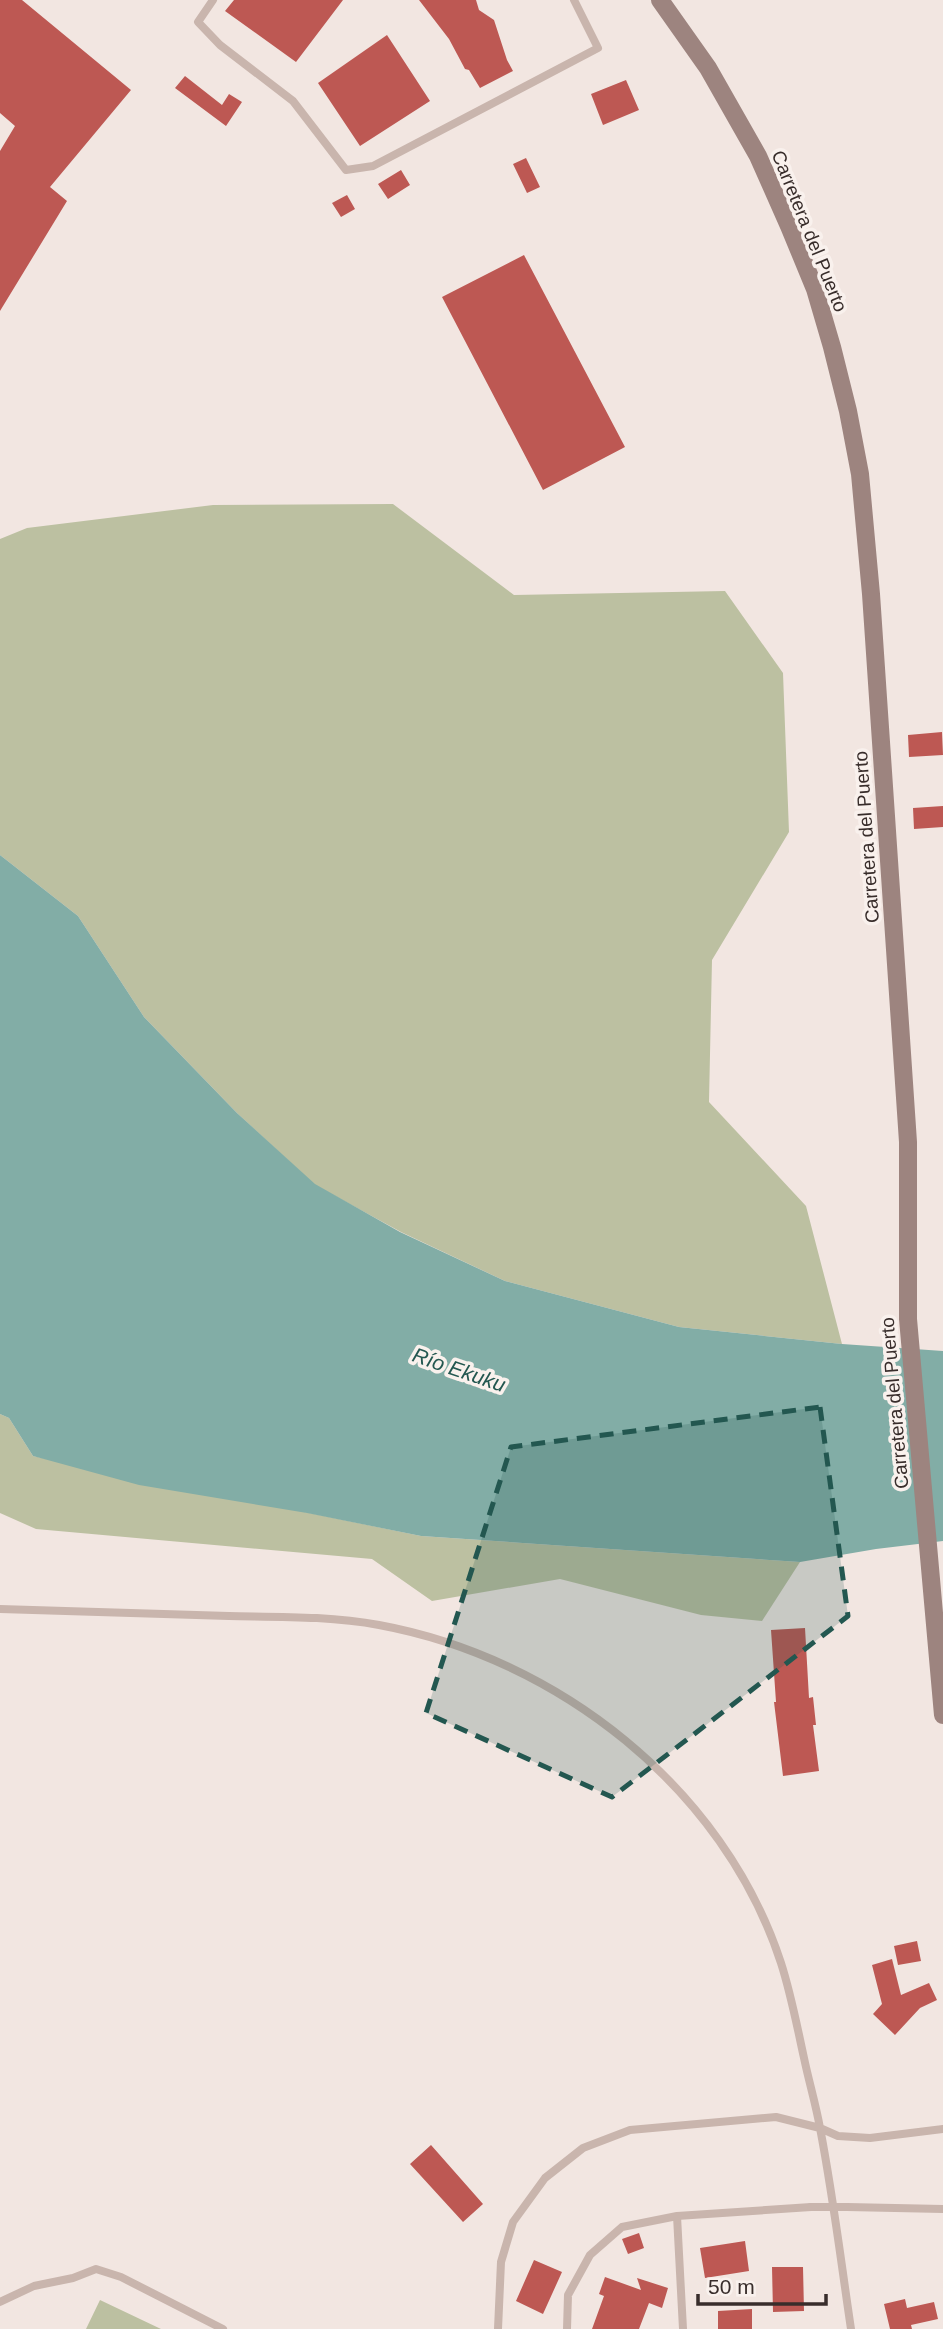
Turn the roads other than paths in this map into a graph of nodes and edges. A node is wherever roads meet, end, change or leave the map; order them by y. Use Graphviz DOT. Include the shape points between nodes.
graph roads {
  1 [pos="213,0"];
  2 [pos="575,0"];
  3 [pos="660,0"];
  4 [pos="0,1609"];
  5 [pos="943,1715"];
  6 [pos="820,2128"];
  7 [pos="943,2130"];
  8 [pos="943,2209"];
  9 [pos="677,2216"];
  10 [pos="0,2302"];
  11 [pos="223,2329"];
  12 [pos="498,2329"];
  13 [pos="567,2329"];
  14 [pos="683,2329"];
  15 [pos="851,2329"];
  1 -- 2 [label="lane" via="198,22 220,45 293,101 346,170 373,166 598,48"];
  3 -- 5 [label="main road, Carretera del Puerto" via="708,68 758,156 815,289 860,474 908,1142 908,1319"];
  4 -- 6 [label="lane" via="322,1619 378,1625 482,1654 578,1704 639,1753 691,1804 742,1878 781,1962"];
  6 -- 7 [label="lane" via="838,2136 870,2138"];
  6 -- 12 [label="lane" via="776,2117 696,2122 630,2130 583,2148 545,2178 513,2222 501,2262"];
  6 -- 15 [label="lane"];
  8 -- 9 [label="lane, bridge" via="811,2207"];
  9 -- 13 [label="lane" via="622,2227 590,2255 568,2295"];
  9 -- 14 [label="lane"];
  10 -- 11 [label="lane" via="96,2269"];
}
